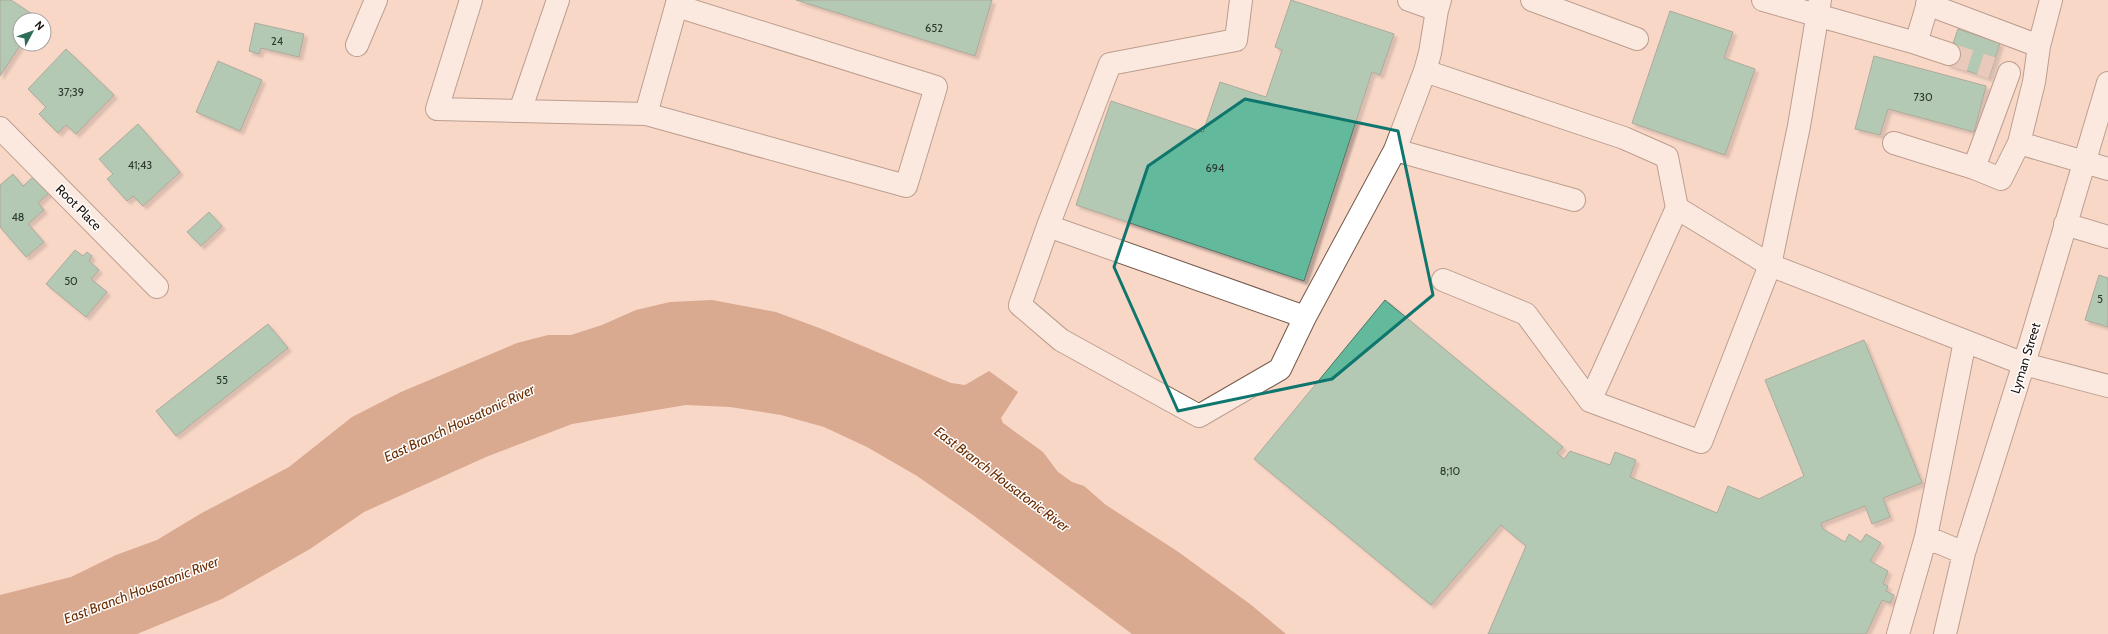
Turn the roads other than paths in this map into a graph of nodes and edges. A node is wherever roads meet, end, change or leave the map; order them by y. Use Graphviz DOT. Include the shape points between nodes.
graph roads {
  1 [pos="376,0"];
  2 [pos="471,0"];
  3 [pos="558,0"];
  4 [pos="1241,0"];
  5 [pos="1409,0"];
  6 [pos="1532,0"];
  7 [pos="1763,0"];
  8 [pos="2051,0"];
  9 [pos="1928,2"];
  10 [pos="678,3"];
  11 [pos="1438,5"];
  12 [pos="1818,8"];
  13 [pos="1637,39"];
  14 [pos="1916,43"];
  15 [pos="357,45"];
  16 [pos="2039,46"];
  17 [pos="1949,54"];
  18 [pos="1425,71"];
  19 [pos="2034,82"];
  20 [pos="2108,83"];
  21 [pos="520,111"];
  22 [pos="646,114"];
  23 [pos="0,128"];
  24 [pos="2019,142"];
  25 [pos="1894,143"];
  26 [pos="1395,150"];
  27 [pos="2084,162"];
  28 [pos="1974,168"];
  29 [pos="2108,169"];
  30 [pos="1574,200"];
  31 [pos="1677,208"];
  32 [pos="2065,224"];
  33 [pos="1048,226"];
  34 [pos="2108,237"];
  35 [pos="1770,265"];
  36 [pos="1442,280"];
  37 [pos="157,287"];
  38 [pos="1305,317"];
  39 [pos="1966,341"];
  40 [pos="2024,364"];
  41 [pos="2108,386"];
  42 [pos="1590,401"];
  43 [pos="1926,537"];
  44 [pos="1964,553"];
  45 [pos="1898,634"];
  46 [pos="1945,634"];
  1 -- 15 [label="street"];
  2 -- 21 [label="street" via="437,109"];
  3 -- 21 [label="street"];
  4 -- 33 [label="street" via="1236,40 1110,64"];
  5 -- 11 [label="street"];
  6 -- 13 [label="street"];
  7 -- 12 [label="street"];
  8 -- 16 [label="street"];
  9 -- 14 [label="street"];
  9 -- 16 [label="street"];
  10 -- 22 [label="street"];
  10 -- 22 [label="street" via="936,87 906,186"];
  11 -- 18 [label="street"];
  12 -- 14 [label="street"];
  12 -- 35 [label="street" via="1799,126"];
  14 -- 17 [label="street"];
  16 -- 19 [label="street"];
  18 -- 26 [label="street"];
  18 -- 31 [label="street" via="1624,138 1667,157"];
  19 -- 24 [label="street"];
  19 -- 28 [label="street" via="2000,71"];
  20 -- 27 [label="street, Lyman Street"];
  21 -- 22 [label="street"];
  23 -- 37 [label="street, Root Place"];
  24 -- 27 [label="street"];
  24 -- 28 [label="street" via="2001,179"];
  25 -- 28 [label="street"];
  26 -- 30 [label="street"];
  26 -- 38 [label="street"];
  27 -- 29 [label="street"];
  27 -- 32 [label="street, Lyman Street"];
  31 -- 35 [label="street"];
  31 -- 42 [label="street"];
  32 -- 34 [label="street"];
  32 -- 40 [label="street, Lyman Street"];
  33 -- 38 [label="street"];
  33 -- 38 [label="street" via="1020,305 1061,340 1199,416 1280,369"];
  35 -- 39 [label="street"];
  35 -- 42 [label="street" via="1701,442"];
  36 -- 42 [label="street" via="1526,314"];
  39 -- 40 [label="street"];
  39 -- 43 [label="street"];
  40 -- 41 [label="street"];
  40 -- 44 [label="street, Lyman Street"];
  43 -- 44 [label="street"];
  43 -- 45 [label="street"];
  44 -- 46 [label="street, Lyman Street"];
}
